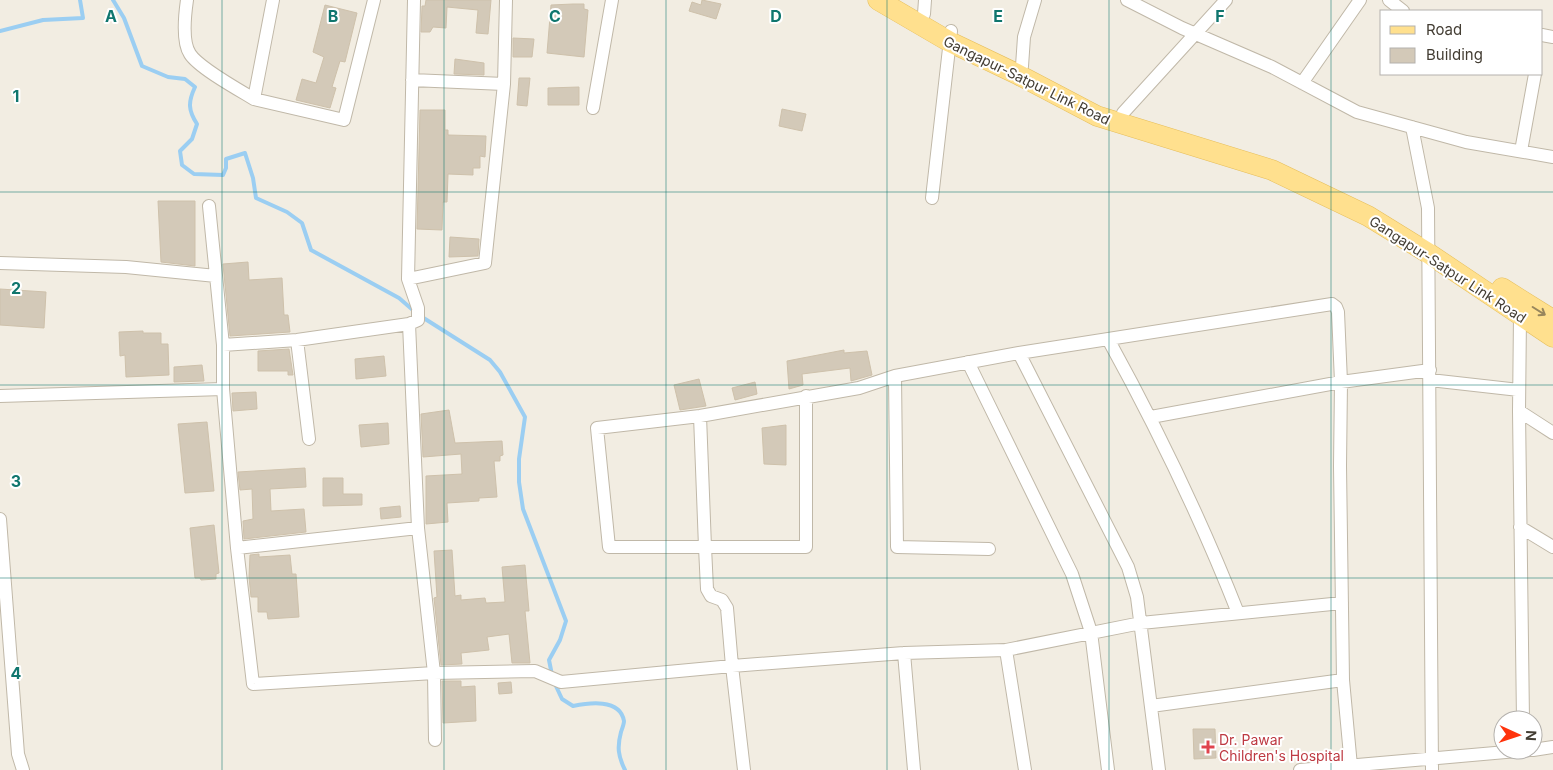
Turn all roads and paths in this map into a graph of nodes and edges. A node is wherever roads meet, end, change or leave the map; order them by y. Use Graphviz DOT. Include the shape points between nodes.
graph roads {
  1 [pos="187,0"];
  2 [pos="273,0"];
  3 [pos="374,0"];
  4 [pos="414,0"];
  5 [pos="506,0"];
  6 [pos="612,0"];
  7 [pos="878,0"];
  8 [pos="901,0"];
  9 [pos="1035,0"];
  10 [pos="1127,0"];
  11 [pos="1226,0"];
  12 [pos="1360,0"];
  13 [pos="1389,0"];
  14 [pos="925,7"];
  15 [pos="1402,10"];
  16 [pos="1195,33"];
  17 [pos="950,36"];
  18 [pos="1020,70"];
  19 [pos="1535,75"];
  20 [pos="412,80"];
  21 [pos="1302,83"];
  22 [pos="504,84"];
  23 [pos="254,99"];
  24 [pos="593,108"];
  25 [pos="1123,113"];
  26 [pos="1412,127"];
  27 [pos="1521,151"];
  28 [pos="1553,157"];
  29 [pos="932,198"];
  30 [pos="210,206"];
  31 [pos="1429,246"];
  32 [pos="0,263"];
  33 [pos="216,276"];
  34 [pos="408,279"];
  35 [pos="1520,316"];
  36 [pos="415,318"];
  37 [pos="1553,320"];
  38 [pos="1553,337"];
  39 [pos="1108,339"];
  40 [pos="297,340"];
  41 [pos="223,345"];
  42 [pos="1019,353"];
  43 [pos="968,362"];
  44 [pos="1430,375"];
  45 [pos="895,376"];
  46 [pos="1341,382"];
  47 [pos="223,389"];
  48 [pos="1519,390"];
  49 [pos="0,396"];
  50 [pos="806,396"];
  51 [pos="1519,411"];
  52 [pos="700,416"];
  53 [pos="1151,417"];
  54 [pos="1553,433"];
  55 [pos="309,440"];
  56 [pos="0,519"];
  57 [pos="1520,527"];
  58 [pos="418,528"];
  59 [pos="1553,547"];
  60 [pos="237,548"];
  61 [pos="706,548"];
  62 [pos="989,549"];
  63 [pos="1342,603"];
  64 [pos="1238,613"];
  65 [pos="1141,623"];
  66 [pos="1091,632"];
  67 [pos="1006,650"];
  68 [pos="904,653"];
  69 [pos="732,666"];
  70 [pos="434,673"];
  71 [pos="1343,680"];
  72 [pos="1151,706"];
  73 [pos="1523,710"];
  74 [pos="434,740"];
  75 [pos="1493,755"];
  76 [pos="1432,764"];
  77 [pos="1351,766"];
  78 [pos="24,770"];
  79 [pos="744,770"];
  80 [pos="914,770"];
  81 [pos="1025,770"];
  82 [pos="1108,770"];
  83 [pos="1159,770"];
  84 [pos="1300,770"];
  1 -- 23 [label="street" via="184,25 190,54 219,78"];
  2 -- 23 [label="street"];
  3 -- 23 [label="street" via="344,120"];
  4 -- 20 [label="street"];
  5 -- 22 [label="street"];
  6 -- 24 [label="street"];
  7 -- 17 [label="main road, Gangapur-Satpur Link Road"];
  8 -- 14 [label="main road, Gangapur-Satpur Link Road"];
  9 -- 18 [label="street" via="1024,37"];
  10 -- 16 [label="street"];
  11 -- 16 [label="street"];
  12 -- 21 [label="street"];
  13 -- 15 [label="street"];
  14 -- 17 [label="main road, Gangapur-Satpur Link Road"];
  16 -- 21 [label="street" via="1272,66"];
  16 -- 25 [label="street"];
  17 -- 18 [label="main road, Gangapur-Satpur Link Road"];
  17 -- 29 [label="street"];
  18 -- 25 [label="main road, Gangapur-Satpur Link Road"];
  18 -- 31 [label="main road, Gangapur-Satpur Link Road" via="1114,123 1272,170"];
  19 -- 27 [label="street"];
  20 -- 22 [label="street"];
  20 -- 34 [label="street"];
  21 -- 26 [label="street" via="1357,112"];
  22 -- 34 [label="street" via="485,263"];
  25 -- 31 [label="main road, Gangapur-Satpur Link Road" via="1276,160 1359,199"];
  26 -- 27 [label="street" via="1466,142"];
  26 -- 31 [label="street" via="1428,208"];
  27 -- 28 [label="street"];
  30 -- 33 [label="street"];
  31 -- 35 [label="main road, Gangapur-Satpur Link Road"];
  31 -- 37 [label="main road, Gangapur-Satpur Link Road, one-way" via="1471,268"];
  31 -- 44 [label="street"];
  32 -- 33 [label="street" via="126,267"];
  33 -- 41 [label="street"];
  34 -- 36 [label="street"];
  35 -- 38 [label="main road, Gangapur-Satpur Link Road"];
  35 -- 48 [label="street"];
  36 -- 40 [label="street"];
  36 -- 58 [label="street"];
  39 -- 42 [label="street"];
  39 -- 46 [label="street" via="1332,304 1338,312"];
  39 -- 53 [label="street"];
  40 -- 41 [label="street"];
  40 -- 55 [label="street"];
  41 -- 47 [label="street"];
  42 -- 43 [label="street"];
  42 -- 65 [label="street" via="1128,567 1138,597"];
  43 -- 45 [label="street"];
  43 -- 66 [label="street" via="1072,574"];
  44 -- 46 [label="street"];
  44 -- 48 [label="street"];
  44 -- 76 [label="street"];
  45 -- 50 [label="street" via="859,388"];
  45 -- 62 [label="street" via="896,547"];
  46 -- 53 [label="street"];
  46 -- 63 [label="street"];
  47 -- 49 [label="street"];
  47 -- 60 [label="street"];
  48 -- 51 [label="street"];
  50 -- 52 [label="street"];
  50 -- 61 [label="street" via="806,547"];
  51 -- 54 [label="street"];
  51 -- 57 [label="street"];
  52 -- 61 [label="street"];
  52 -- 61 [label="street" via="597,428 608,547"];
  53 -- 64 [label="street" via="1211,544"];
  56 -- 78 [label="street" via="18,754"];
  57 -- 59 [label="street"];
  57 -- 73 [label="street"];
  58 -- 60 [label="street"];
  58 -- 70 [label="street"];
  60 -- 70 [label="street" via="253,684"];
  61 -- 69 [label="street" via="707,590 711,596 722,600 726,608"];
  63 -- 64 [label="street"];
  63 -- 71 [label="street"];
  64 -- 65 [label="street"];
  65 -- 66 [label="street"];
  65 -- 72 [label="street"];
  66 -- 67 [label="street"];
  66 -- 82 [label="street"];
  67 -- 68 [label="street"];
  67 -- 81 [label="street"];
  68 -- 69 [label="street"];
  68 -- 80 [label="street"];
  69 -- 70 [label="street" via="561,682 535,671"];
  69 -- 79 [label="street"];
  70 -- 74 [label="street"];
  71 -- 72 [label="street"];
  71 -- 77 [label="street"];
  72 -- 83 [label="street"];
  75 -- 76 [label="street"];
  76 -- 77 [label="street"];
  77 -- 84 [label="street"];
}
